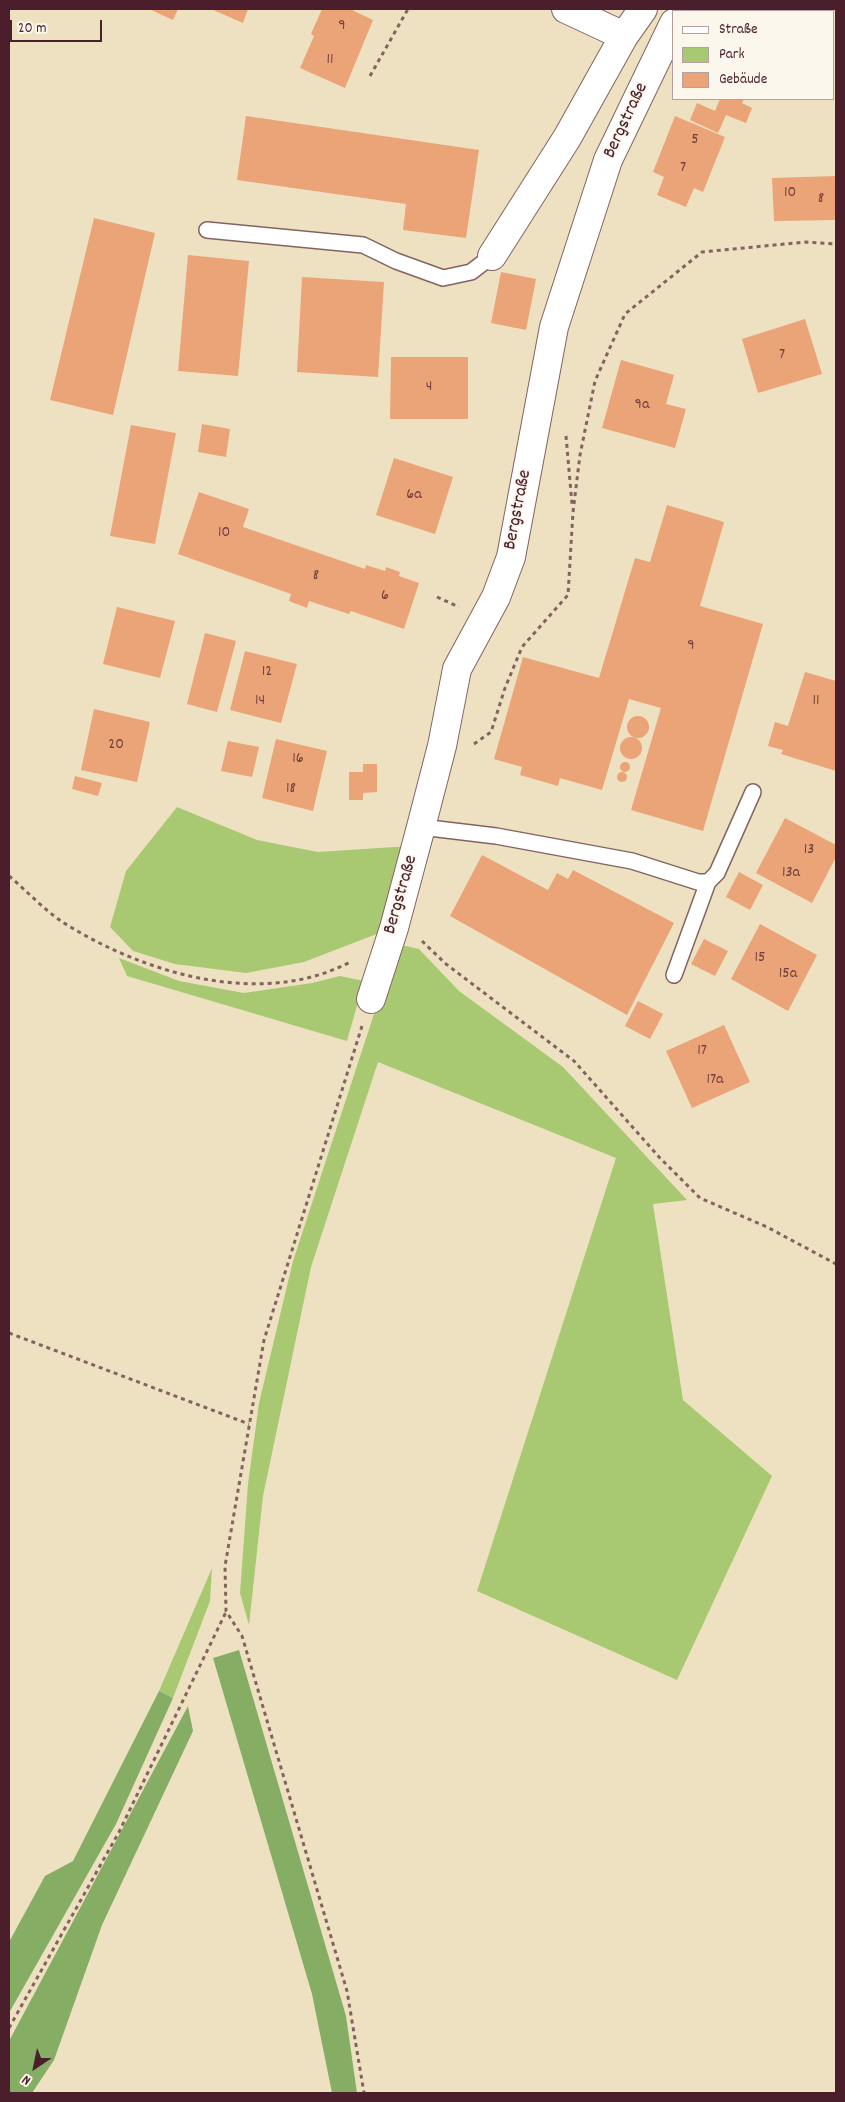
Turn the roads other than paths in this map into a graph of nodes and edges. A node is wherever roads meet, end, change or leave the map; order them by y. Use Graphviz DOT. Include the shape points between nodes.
graph roads {
  1 [pos="566,9"];
  2 [pos="643,9"];
  3 [pos="672,28"];
  4 [pos="624,36"];
  5 [pos="207,230"];
  6 [pos="492,256"];
  7 [pos="753,792"];
  8 [pos="421,826"];
  9 [pos="708,882"];
  10 [pos="674,975"];
  11 [pos="371,999"];
  1 -- 4 [label="street"];
  2 -- 4 [label="street"];
  3 -- 8 [label="street, Bergstraße" via="608,160 554,327 511,557 496,597 457,669 442,746"];
  4 -- 6 [label="street" via="567,138"];
  5 -- 6 [label="lane" via="363,245 443,278 472,272"];
  7 -- 9 [label="lane" via="717,873"];
  8 -- 9 [label="lane" via="632,861 698,882"];
  8 -- 11 [label="street, Bergstraße"];
  9 -- 10 [label="lane"];
}
